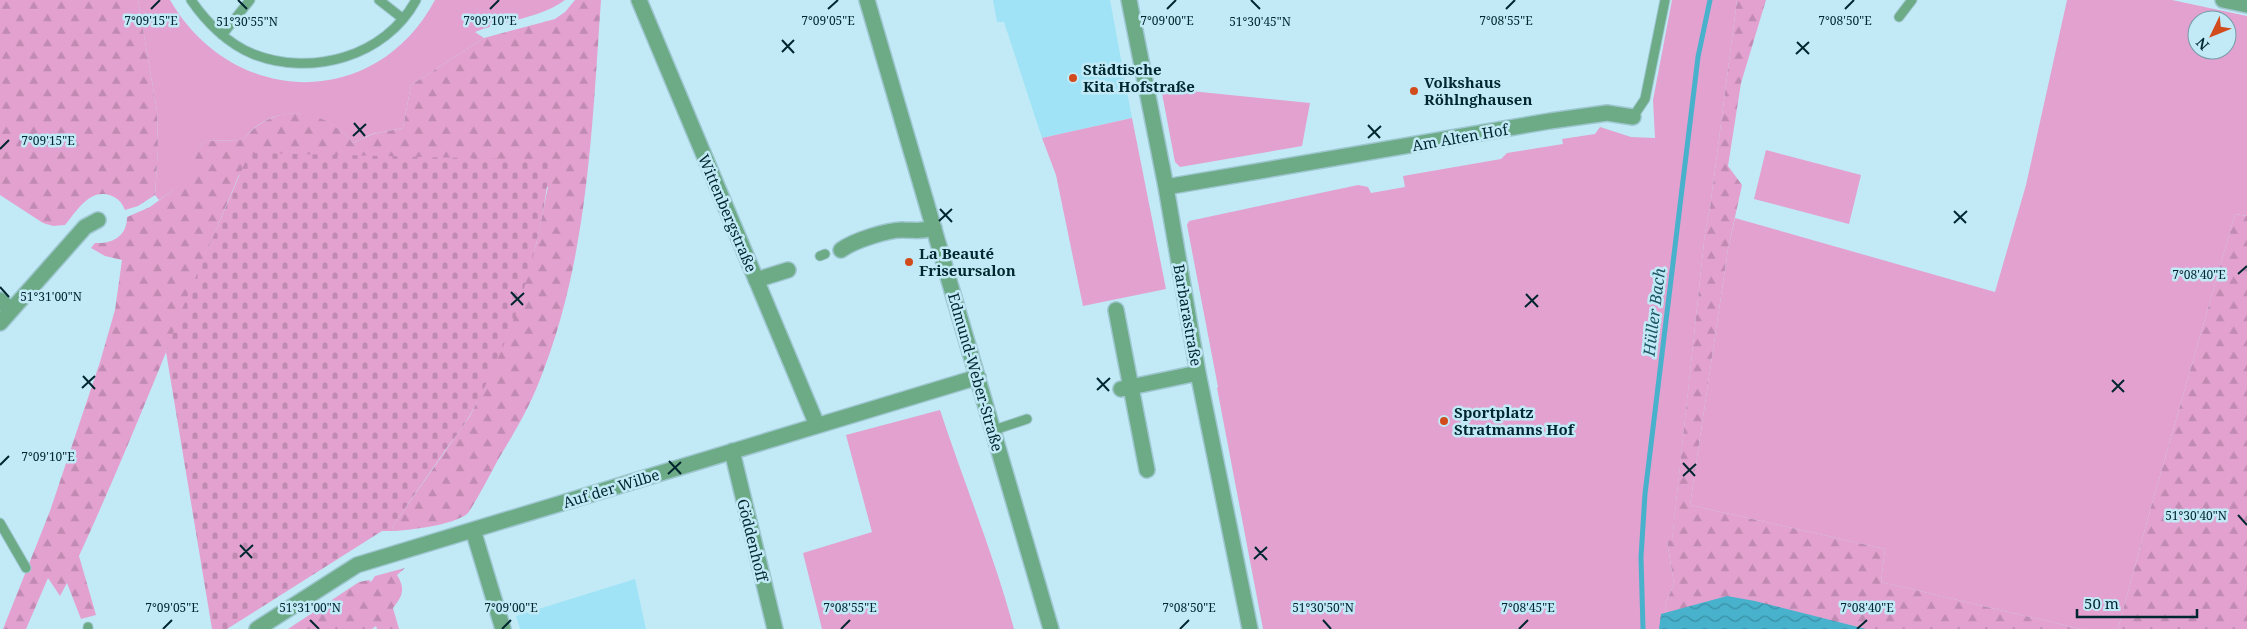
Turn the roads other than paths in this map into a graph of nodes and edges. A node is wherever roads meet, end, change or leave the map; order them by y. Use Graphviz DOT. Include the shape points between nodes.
graph roads {
  1 [pos="191,0"];
  2 [pos="250,0"];
  3 [pos="379,0"];
  4 [pos="416,0"];
  5 [pos="639,0"];
  6 [pos="867,0"];
  7 [pos="1129,0"];
  8 [pos="1665,0"];
  9 [pos="1912,0"];
  10 [pos="2223,0"];
  11 [pos="2247,5"];
  12 [pos="1899,17"];
  13 [pos="402,18"];
  14 [pos="222,35"];
  15 [pos="1633,117"];
  16 [pos="1166,187"];
  17 [pos="98,220"];
  18 [pos="934,228"];
  19 [pos="841,250"];
  20 [pos="788,270"];
  21 [pos="756,280"];
  22 [pos="6,305"];
  23 [pos="1116,310"];
  24 [pos="0,323"];
  25 [pos="1198,373"];
  26 [pos="978,377"];
  27 [pos="1126,388"];
  28 [pos="1027,419"];
  29 [pos="817,425"];
  30 [pos="994,430"];
  31 [pos="732,451"];
  32 [pos="1147,470"];
  33 [pos="0,523"];
  34 [pos="473,530"];
  35 [pos="26,568"];
  36 [pos="257,629"];
  37 [pos="503,629"];
  38 [pos="775,629"];
  39 [pos="1051,629"];
  40 [pos="1250,629"];
  1 -- 14 [label="lane"];
  2 -- 14 [label="lane"];
  3 -- 13 [label="lane"];
  4 -- 13 [label="lane"];
  5 -- 21 [label="street, Wittenbergstraße"];
  6 -- 18 [label="street, Edmund-Weber-Straße"];
  7 -- 16 [label="street, Barbarastraße"];
  8 -- 15 [label="lane, Am Alten Hof" via="1645,99"];
  9 -- 12 [label="lane"];
  10 -- 11 [label="street"];
  13 -- 14 [label="lane" via="373,45 337,60 317,63 280,62 254,55"];
  15 -- 16 [label="street, Am Alten Hof" via="1607,113 1550,121"];
  16 -- 25 [label="street, Barbarastraße"];
  17 -- 22 [label="street" via="85,227"];
  18 -- 19 [label="street" via="917,232 903,230 852,242"];
  18 -- 26 [label="street, Edmund-Weber-Straße"];
  20 -- 21 [label="street"];
  21 -- 29 [label="street, Wittenbergstraße"];
  22 -- 24 [label="street"];
  23 -- 27 [label="street"];
  25 -- 27 [label="street"];
  25 -- 40 [label="street, Barbarastraße"];
  26 -- 29 [label="street, Auf der Wilbe"];
  26 -- 30 [label="street, Edmund-Weber-Straße"];
  27 -- 32 [label="street"];
  28 -- 30 [label="lane"];
  29 -- 31 [label="street, Auf der Wilbe"];
  30 -- 39 [label="street, Edmund-Weber-Straße"];
  31 -- 34 [label="street, Auf der Wilbe"];
  31 -- 38 [label="street, Göddenhoff"];
  33 -- 35 [label="lane"];
  34 -- 36 [label="street, Auf der Wilbe" via="357,565"];
  34 -- 37 [label="street"];
}
